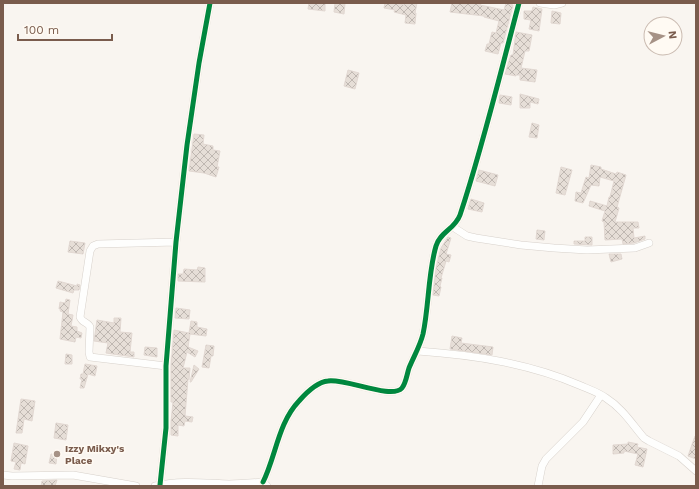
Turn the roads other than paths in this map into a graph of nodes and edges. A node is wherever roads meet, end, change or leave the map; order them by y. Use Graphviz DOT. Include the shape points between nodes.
graph roads {
  1 [pos="210,3"];
  2 [pos="519,3"];
  3 [pos="540,3"];
  4 [pos="562,3"];
  5 [pos="453,227"];
  6 [pos="176,242"];
  7 [pos="649,244"];
  8 [pos="418,350"];
  9 [pos="166,366"];
  10 [pos="601,395"];
  11 [pos="696,471"];
  12 [pos="3,475"];
  13 [pos="265,484"];
  14 [pos="158,485"];
  15 [pos="136,486"];
  16 [pos="538,486"];
  1 -- 6 [label="street" via="187,145"];
  2 -- 5 [label="street" via="476,162 459,218"];
  3 -- 4 [label="street"];
  5 -- 7 [label="street" via="467,236 476,238 554,248 635,248"];
  5 -- 8 [label="street" via="440,238 436,246 423,334"];
  6 -- 9 [label="street"];
  6 -- 9 [label="street" via="93,246 90,251 80,317 90,327 90,357"];
  8 -- 10 [label="street" via="468,355 524,365 548,372"];
  8 -- 13 [label="street" via="404,386 399,391 386,392 335,380 323,382 298,401 282,429"];
  9 -- 14 [label="street" via="166,428"];
  10 -- 11 [label="street" via="615,405 644,438 679,456"];
  10 -- 16 [label="street" via="583,422 546,459"];
  12 -- 15 [label="street" via="73,475"];
  13 -- 14 [label="street" via="189,481"];
}
